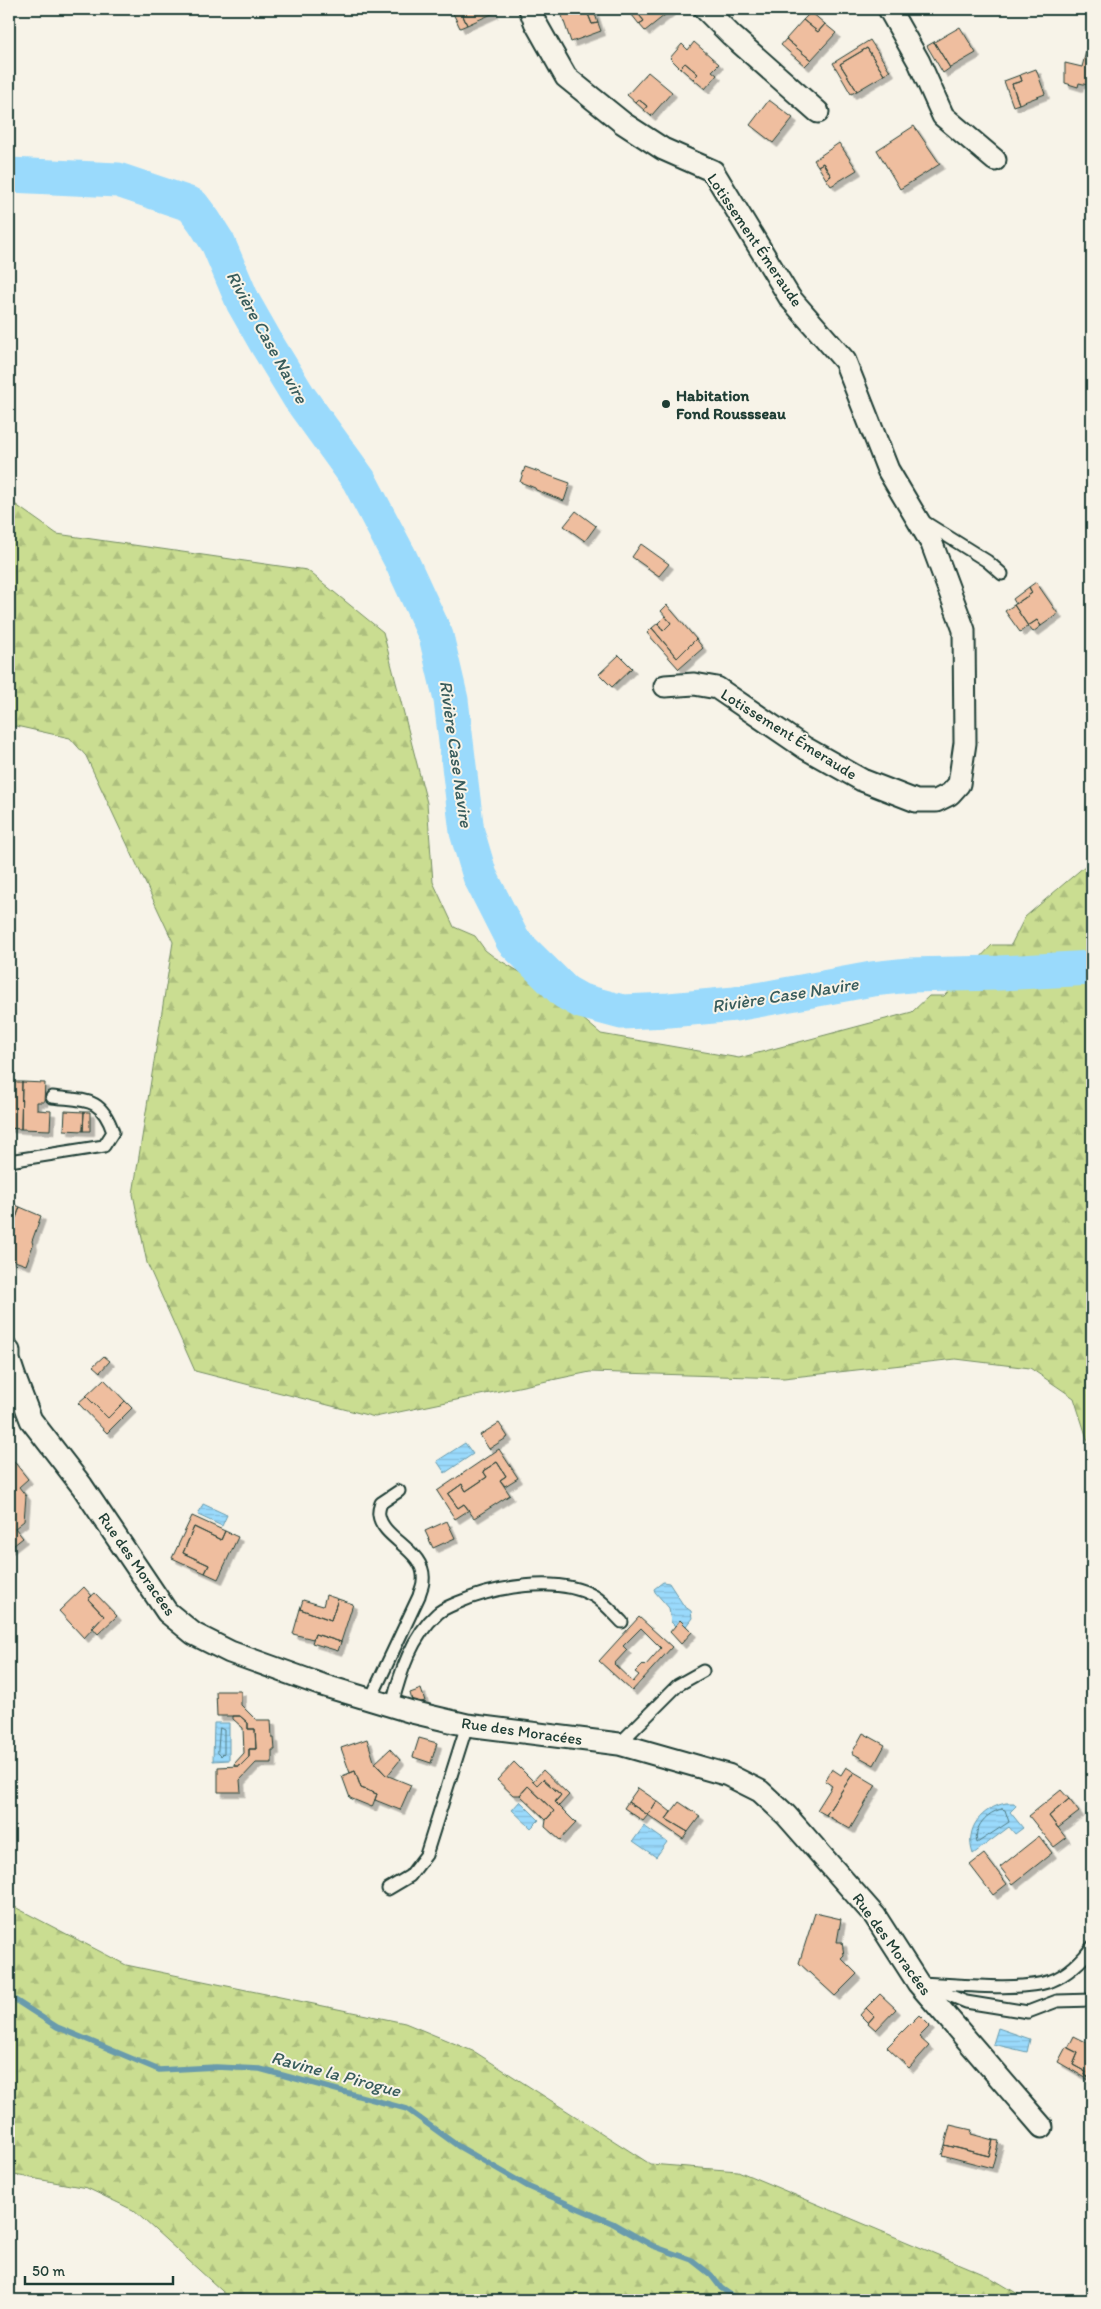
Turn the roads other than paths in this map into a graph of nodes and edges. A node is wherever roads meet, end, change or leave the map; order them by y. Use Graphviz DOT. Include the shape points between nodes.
graph roads {
  1 [pos="530,9"];
  2 [pos="705,9"];
  3 [pos="889,9"];
  4 [pos="818,112"];
  5 [pos="995,160"];
  6 [pos="915,516"];
  7 [pos="1002,574"];
  8 [pos="665,686"];
  9 [pos="52,1097"];
  10 [pos="9,1161"];
  11 [pos="9,1351"];
  12 [pos="399,1491"];
  13 [pos="622,1622"];
  14 [pos="702,1671"];
  15 [pos="371,1698"];
  16 [pos="392,1705"];
  17 [pos="467,1725"];
  18 [pos="619,1744"];
  19 [pos="388,1889"];
  20 [pos="1092,1947"];
  21 [pos="918,1983"];
  22 [pos="1092,2000"];
  23 [pos="1042,2127"];
  1 -- 6 [label="street, Lotissement Émeraude" via="566,77 623,123 663,149 713,171 790,298 845,361 888,470"];
  2 -- 4 [label="street"];
  3 -- 5 [label="street" via="919,62 943,116"];
  6 -- 7 [label="lane" via="987,560"];
  6 -- 8 [label="street, Lotissement Émeraude" via="932,544 964,630 965,744 959,784 950,794 936,801 916,801 862,780 805,748 716,688 694,684"];
  9 -- 10 [label="lane" via="94,1102 108,1117 113,1132 104,1146"];
  11 -- 15 [label="street, Rue des Moracées" via="9,1360 31,1420 82,1486 167,1612 194,1634 230,1652 322,1685"];
  12 -- 15 [label="lane" via="381,1503 378,1514 383,1525 420,1565 424,1580"];
  13 -- 16 [label="lane" via="594,1596 571,1588 538,1584 506,1588 470,1598 439,1612 429,1621 414,1642"];
  14 -- 18 [label="lane" via="678,1685"];
  15 -- 16 [label="street, Rue des Moracées"];
  16 -- 17 [label="street, Rue des Moracées"];
  17 -- 18 [label="street, Rue des Moracées"];
  17 -- 19 [label="lane" via="426,1855 410,1876"];
  18 -- 21 [label="street, Rue des Moracées" via="728,1775 760,1791 786,1815 875,1916"];
  20 -- 21 [label="lane" via="1083,1960 1051,1980 1010,1986"];
  21 -- 22 [label="lane" via="966,2002 1028,2012 1057,2001"];
  21 -- 23 [label="street, Rue des Moracées"];
}
